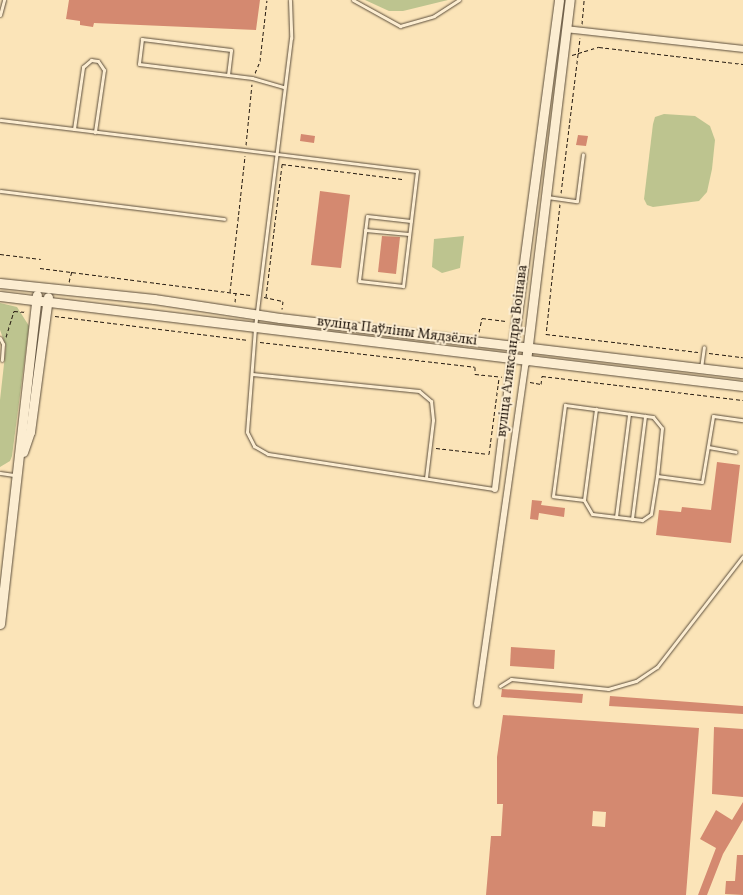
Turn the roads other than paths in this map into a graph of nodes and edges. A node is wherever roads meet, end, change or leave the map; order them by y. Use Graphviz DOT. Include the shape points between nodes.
graph roads {
  1 [pos="4,0"];
  2 [pos="290,0"];
  3 [pos="354,0"];
  4 [pos="459,0"];
  5 [pos="559,0"];
  6 [pos="570,0"];
  7 [pos="0,15"];
  8 [pos="566,29"];
  9 [pos="743,49"];
  10 [pos="551,67"];
  11 [pos="562,68"];
  12 [pos="228,75"];
  13 [pos="284,87"];
  14 [pos="0,120"];
  15 [pos="74,129"];
  16 [pos="95,132"];
  17 [pos="277,154"];
  18 [pos="583,154"];
  19 [pos="0,191"];
  20 [pos="547,196"];
  21 [pos="224,219"];
  22 [pos="411,221"];
  23 [pos="365,230"];
  24 [pos="409,234"];
  25 [pos="0,283"];
  26 [pos="38,287"];
  27 [pos="50,289"];
  28 [pos="0,296"];
  29 [pos="36,300"];
  30 [pos="48,302"];
  31 [pos="256,315"];
  32 [pos="254,328"];
  33 [pos="0,338"];
  34 [pos="513,344"];
  35 [pos="528,346"];
  36 [pos="704,347"];
  37 [pos="2,360"];
  38 [pos="511,360"];
  39 [pos="526,361"];
  40 [pos="701,368"];
  41 [pos="743,373"];
  42 [pos="252,374"];
  43 [pos="743,386"];
  44 [pos="596,409"];
  45 [pos="629,414"];
  46 [pos="646,416"];
  47 [pos="743,420"];
  48 [pos="708,447"];
  49 [pos="736,452"];
  50 [pos="20,461"];
  51 [pos="0,473"];
  52 [pos="18,476"];
  53 [pos="657,476"];
  54 [pos="426,478"];
  55 [pos="495,489"];
  56 [pos="584,500"];
  57 [pos="616,517"];
  58 [pos="632,519"];
  59 [pos="743,556"];
  60 [pos="0,624"];
  61 [pos="500,686"];
  62 [pos="477,704"];
  1 -- 7 [label="lane"];
  2 -- 13 [label="lane" via="292,24"];
  3 -- 4 [label="lane" via="400,26 434,16"];
  5 -- 10 [label="street, вуліца Аляксандра Воінава"];
  6 -- 8 [label="street, вуліца Аляксандра Воінава"];
  8 -- 9 [label="street"];
  8 -- 11 [label="street, вуліца Аляксандра Воінава"];
  10 -- 11 [label="street"];
  10 -- 34 [label="street, вуліца Аляксандра Воінава"];
  11 -- 20 [label="street, вуліца Аляксандра Воінава"];
  12 -- 12 [label="lane" via="139,64 142,40 231,50"];
  12 -- 13 [label="lane"];
  13 -- 17 [label="lane"];
  14 -- 15 [label="lane"];
  15 -- 16 [label="lane"];
  15 -- 16 [label="lane" via="83,67 91,60 98,60 104,70"];
  16 -- 17 [label="lane"];
  17 -- 22 [label="lane" via="417,171"];
  17 -- 31 [label="lane"];
  18 -- 20 [label="lane" via="577,201"];
  19 -- 21 [label="lane"];
  20 -- 35 [label="street, вуліца Аляксандра Воінава"];
  22 -- 23 [label="lane" via="367,216"];
  22 -- 24 [label="lane"];
  23 -- 24 [label="lane"];
  23 -- 24 [label="lane" via="359,281 403,286"];
  25 -- 26 [label="street, вуліца Паўліны Мядзёлкі"];
  26 -- 27 [label="street, вуліца Паўліны Мядзёлкі"];
  26 -- 29 [label="street"];
  27 -- 30 [label="street"];
  27 -- 31 [label="street, вуліца Паўліны Мядзёлкі" via="154,299"];
  28 -- 29 [label="street, вуліца Паўліны Мядзёлкі"];
  29 -- 30 [label="street, вуліца Паўліны Мядзёлкі"];
  29 -- 50 [label="street"];
  30 -- 32 [label="street, вуліца Паўліны Мядзёлкі"];
  30 -- 50 [label="street" via="30,432"];
  31 -- 32 [label="lane"];
  31 -- 34 [label="street, вуліца Паўліны Мядзёлкі"];
  32 -- 38 [label="street, вуліца Паўліны Мядзёлкі"];
  32 -- 42 [label="lane"];
  33 -- 37 [label="lane"];
  34 -- 35 [label="street, вуліца Паўліны Мядзёлкі"];
  34 -- 38 [label="street, вуліца Аляксандра Воінава"];
  35 -- 39 [label="street, вуліца Аляксандра Воінава"];
  35 -- 40 [label="street, вуліца Паўліны Мядзёлкі"];
  36 -- 40 [label="lane"];
  38 -- 39 [label="street, вуліца Паўліны Мядзёлкі"];
  38 -- 55 [label="street, вуліца Аляксандра Воінава"];
  39 -- 43 [label="street, вуліца Паўліны Мядзёлкі"];
  39 -- 62 [label="street, вуліца Аляксандра Воінава"];
  40 -- 41 [label="street, вуліца Паўліны Мядзёлкі"];
  42 -- 54 [label="lane" via="247,432 254,446 268,454"];
  42 -- 54 [label="lane" via="419,391 431,401 433,420"];
  44 -- 45 [label="lane"];
  44 -- 56 [label="lane"];
  44 -- 56 [label="lane" via="565,405 561,433 553,496"];
  45 -- 46 [label="lane"];
  45 -- 57 [label="lane"];
  46 -- 53 [label="lane" via="653,417 662,428"];
  46 -- 58 [label="lane"];
  47 -- 48 [label="lane" via="713,416"];
  48 -- 49 [label="lane"];
  48 -- 53 [label="lane" via="702,482"];
  50 -- 52 [label="street"];
  51 -- 52 [label="lane"];
  52 -- 60 [label="street"];
  53 -- 58 [label="lane" via="651,514 642,520"];
  54 -- 55 [label="lane"];
  56 -- 57 [label="lane" via="592,514"];
  57 -- 58 [label="lane"];
  59 -- 61 [label="lane" via="657,667 636,681 608,689 511,679"];
}
